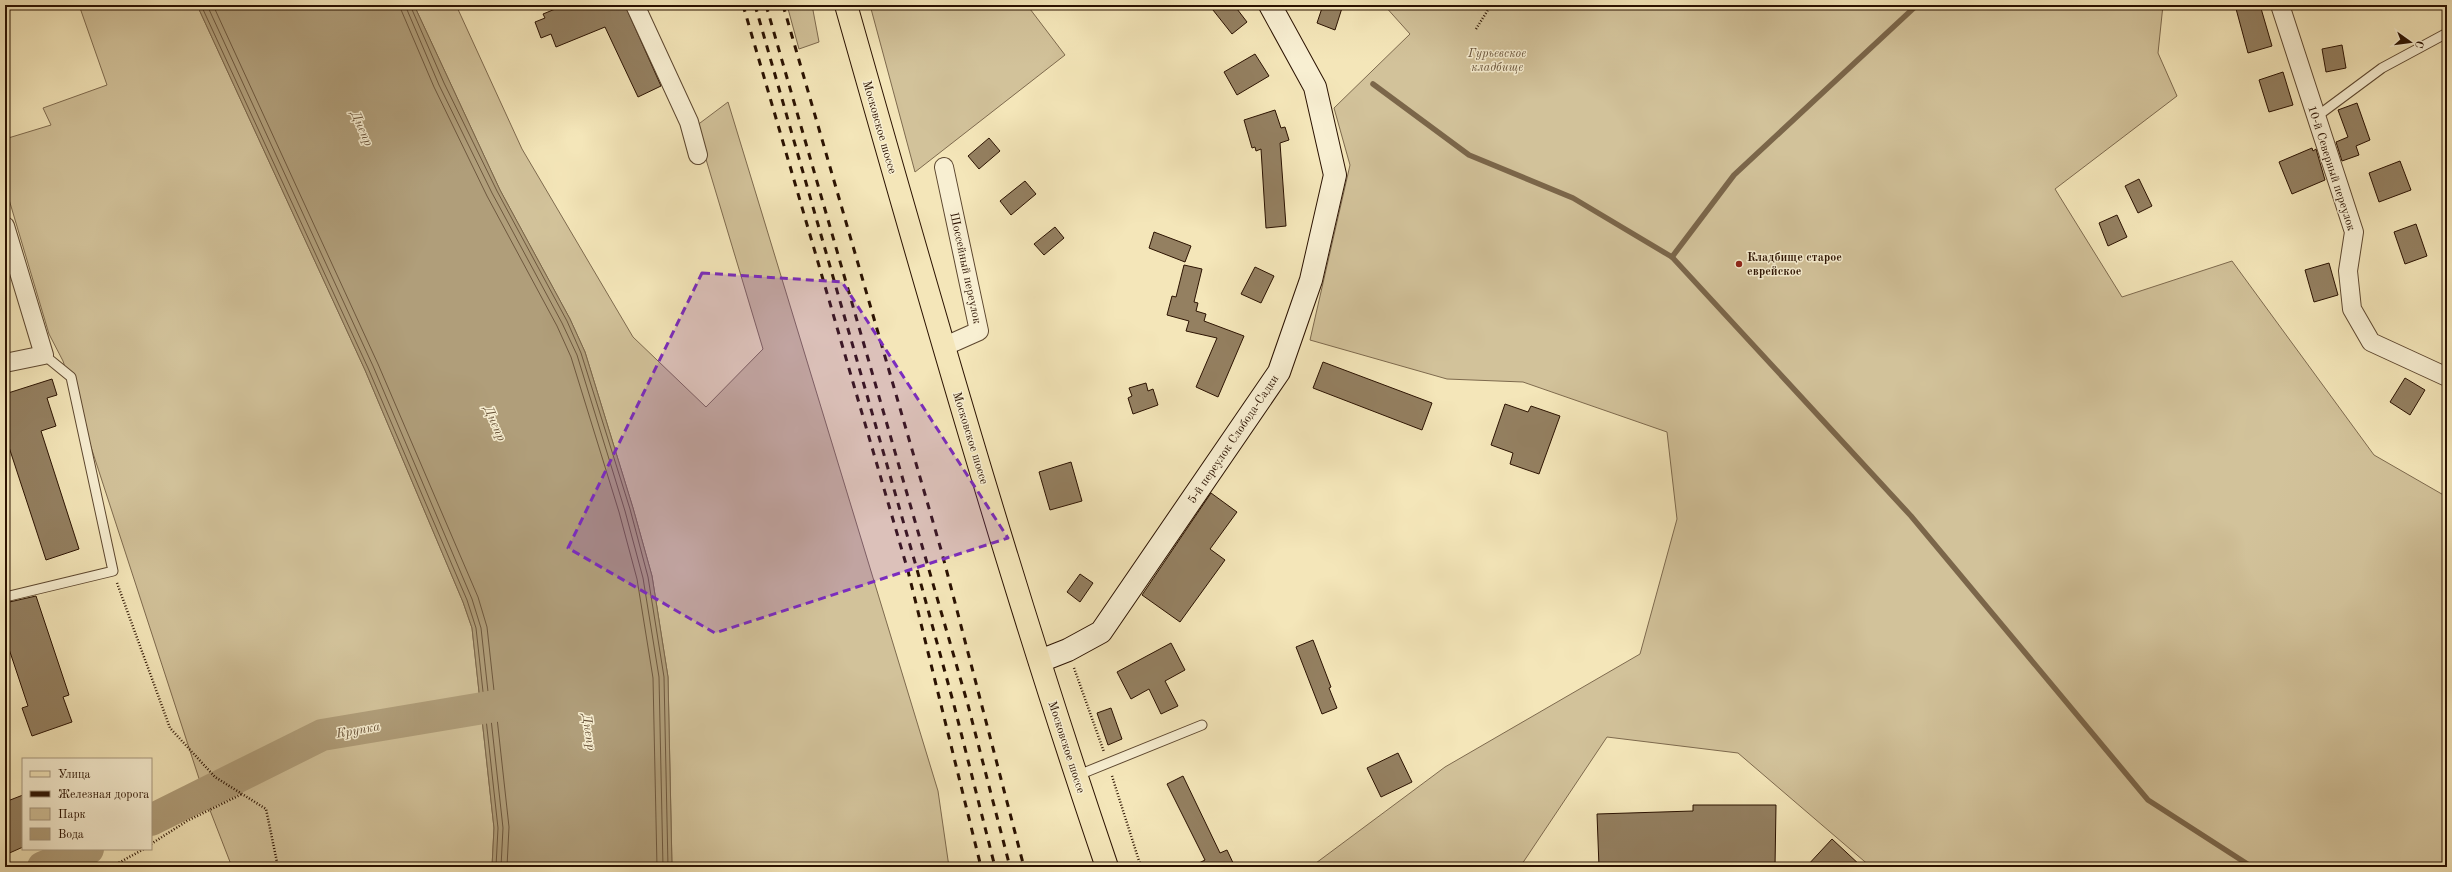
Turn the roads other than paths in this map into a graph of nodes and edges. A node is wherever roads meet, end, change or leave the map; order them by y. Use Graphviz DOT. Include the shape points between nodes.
graph roads {
  1 [pos="635,5"];
  2 [pos="846,5"];
  3 [pos="1270,5"];
  4 [pos="2280,5"];
  5 [pos="2447,34"];
  6 [pos="2316,117"];
  7 [pos="698,155"];
  8 [pos="944,167"];
  9 [pos="5,226"];
  10 [pos="943,347"];
  11 [pos="44,355"];
  12 [pos="5,363"];
  13 [pos="2447,377"];
  14 [pos="5,597"];
  15 [pos="1040,661"];
  16 [pos="1202,726"];
  17 [pos="1076,776"];
  18 [pos="1107,867"];
  1 -- 7 [label="street" via="689,122"];
  2 -- 10 [label="main road, Московское шоссе"];
  3 -- 15 [label="street, 5-й переулок Слобода-Садки" via="1315,87 1335,175 1311,280 1279,372 1101,632 1068,650"];
  4 -- 6 [label="street, 10-й Северный переулок"];
  5 -- 6 [label="lane" via="2382,68"];
  6 -- 13 [label="street, 10-й Северный переулок" via="2354,232 2348,271 2352,310 2371,342"];
  8 -- 10 [label="street, Шоссейный переулок" via="979,331"];
  9 -- 11 [label="street"];
  10 -- 15 [label="main road, Московское шоссе"];
  11 -- 12 [label="street"];
  11 -- 14 [label="lane" via="71,377 113,571"];
  15 -- 17 [label="main road, Московское шоссе"];
  16 -- 17 [label="lane"];
  17 -- 18 [label="main road, Московское шоссе"];
}
